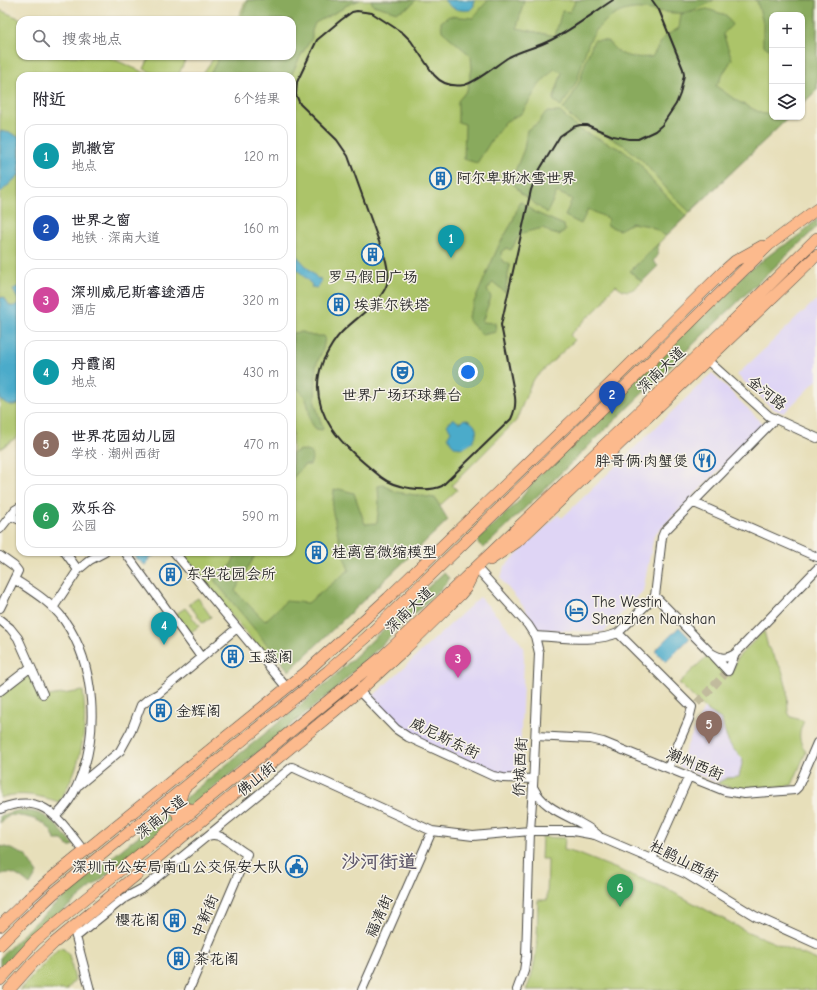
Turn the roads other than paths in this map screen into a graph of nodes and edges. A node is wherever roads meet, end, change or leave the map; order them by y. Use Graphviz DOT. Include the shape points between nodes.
graph roads {
  1 [pos="817,209"];
  2 [pos="780,235"];
  3 [pos="817,238"];
  4 [pos="814,261"];
  5 [pos="736,318"];
  6 [pos="666,347"];
  7 [pos="706,361"];
  8 [pos="613,381"];
  9 [pos="658,393"];
  10 [pos="774,420"];
  11 [pos="623,427"];
  12 [pos="817,438"];
  13 [pos="584,477"];
  14 [pos="692,502"];
  15 [pos="16,511"];
  16 [pos="11,516"];
  17 [pos="16,518"];
  18 [pos="0,529"];
  19 [pos="457,532"];
  20 [pos="0,556"];
  21 [pos="68,556"];
  22 [pos="98,556"];
  23 [pos="128,556"];
  24 [pos="177,556"];
  25 [pos="817,557"];
  26 [pos="443,563"];
  27 [pos="476,567"];
  28 [pos="817,569"];
  29 [pos="78,570"];
  30 [pos="14,580"];
  31 [pos="655,596"];
  32 [pos="0,608"];
  33 [pos="53,608"];
  34 [pos="0,620"];
  35 [pos="237,628"];
  36 [pos="618,633"];
  37 [pos="535,636"];
  38 [pos="367,637"];
  39 [pos="711,653"];
  40 [pos="735,654"];
  41 [pos="201,658"];
  42 [pos="387,666"];
  43 [pos="31,667"];
  44 [pos="305,673"];
  45 [pos="287,688"];
  46 [pos="343,690"];
  47 [pos="0,691"];
  48 [pos="359,691"];
  49 [pos="43,694"];
  50 [pos="245,722"];
  51 [pos="536,736"];
  52 [pos="817,743"];
  53 [pos="216,762"];
  54 [pos="668,768"];
  55 [pos="689,776"];
  56 [pos="533,779"];
  57 [pos="77,786"];
  58 [pos="534,788"];
  59 [pos="184,789"];
  60 [pos="0,809"];
  61 [pos="194,809"];
  62 [pos="158,810"];
  63 [pos="56,816"];
  64 [pos="230,818"];
  65 [pos="178,823"];
  66 [pos="108,831"];
  67 [pos="530,831"];
  68 [pos="432,832"];
  69 [pos="207,837"];
  70 [pos="225,838"];
  71 [pos="602,838"];
  72 [pos="84,851"];
  73 [pos="652,859"];
  74 [pos="120,870"];
  75 [pos="96,907"];
  76 [pos="0,926"];
  77 [pos="75,932"];
  78 [pos="0,944"];
  79 [pos="817,944"];
  80 [pos="33,963"];
  81 [pos="0,980"];
  82 [pos="0,987"];
  83 [pos="9,990"];
  84 [pos="90,990"];
  85 [pos="189,990"];
  86 [pos="362,990"];
  87 [pos="517,990"];
  1 -- 2 [label="main road, 深南大道"];
  2 -- 6 [label="main road, 深南大道"];
  2 -- 8 [label="main road" via="735,261"];
  3 -- 5 [label="main road, 深南大道"];
  4 -- 5 [label="main road"];
  4 -- 7 [label="main road"];
  5 -- 9 [label="main road, 深南大道"];
  6 -- 8 [label="main road"];
  6 -- 26 [label="main road, 深南大道"];
  7 -- 9 [label="main road"];
  7 -- 10 [label="street, 金河路"];
  7 -- 13 [label="main road"];
  8 -- 19 [label="main road"];
  9 -- 11 [label="main road, 深南大道"];
  10 -- 12 [label="street, 金河路"];
  10 -- 14 [label="street"];
  11 -- 13 [label="main road"];
  11 -- 27 [label="main road, 深南大道"];
  13 -- 27 [label="main road" via="517,542"];
  14 -- 25 [label="street"];
  14 -- 31 [label="street" via="662,534"];
  15 -- 16 [label="street"];
  16 -- 17 [label="street"];
  16 -- 18 [label="street"];
  19 -- 26 [label="main road"];
  19 -- 44 [label="main road"];
  20 -- 30 [label="street" via="17,568"];
  21 -- 29 [label="street"];
  22 -- 29 [label="street"];
  23 -- 41 [label="street"];
  24 -- 35 [label="street"];
  26 -- 38 [label="main road, 深南大道"];
  27 -- 37 [label="street, 侨城西街"];
  27 -- 42 [label="main road" via="460,595"];
  27 -- 46 [label="main road, 深南大道" via="383,656"];
  28 -- 40 [label="street"];
  29 -- 33 [label="street"];
  30 -- 32 [label="street"];
  30 -- 33 [label="street" via="40,596"];
  31 -- 36 [label="street"];
  31 -- 39 [label="street"];
  33 -- 57 [label="street" via="69,628 80,649 89,690 91,734"];
  34 -- 43 [label="street" via="18,638"];
  35 -- 41 [label="street"];
  35 -- 45 [label="street"];
  36 -- 37 [label="street" via="599,638"];
  36 -- 54 [label="street" via="694,705"];
  37 -- 51 [label="street, 侨城西街" via="539,663"];
  38 -- 44 [label="main road"];
  38 -- 53 [label="main road, 深南大道"];
  39 -- 40 [label="street" via="723,658"];
  39 -- 40 [label="street" via="728,671"];
  41 -- 57 [label="street" via="141,705 120,750"];
  42 -- 46 [label="main road"];
  42 -- 48 [label="main road"];
  43 -- 47 [label="street"];
  43 -- 49 [label="street"];
  44 -- 45 [label="main road"];
  45 -- 50 [label="main road"];
  46 -- 61 [label="main road, 深南大道"];
  48 -- 56 [label="street, 威尼斯东街" via="396,729 408,737 492,776"];
  48 -- 75 [label="main road"];
  50 -- 53 [label="main road"];
  50 -- 66 [label="main road"];
  51 -- 54 [label="street, 潮州西街" via="597,740"];
  51 -- 56 [label="street, 侨城西街"];
  52 -- 55 [label="street, 潮州西街" via="796,790 731,793"];
  53 -- 59 [label="main road, 深南大道"];
  54 -- 55 [label="street, 潮州西街"];
  55 -- 73 [label="street"];
  56 -- 58 [label="street, 侨城西街"];
  57 -- 63 [label="street"];
  58 -- 67 [label="street, 侨城西街"];
  58 -- 71 [label="street" via="546,805 589,828"];
  59 -- 61 [label="main road" via="180,797 182,804 187,809"];
  59 -- 62 [label="main road, 深南大道"];
  60 -- 63 [label="street" via="19,803 30,804 44,807"];
  61 -- 65 [label="main road, 深南大道"];
  62 -- 65 [label="main road" via="168,807 175,810 179,816"];
  62 -- 66 [label="main road"];
  62 -- 78 [label="main road, 深南大道" via="53,894"];
  63 -- 72 [label="street"];
  64 -- 68 [label="street, 佛山街" via="292,768"];
  64 -- 69 [label="street, 佛山街"];
  64 -- 70 [label="street" via="224,832"];
  65 -- 74 [label="main road, 深南大道"];
  66 -- 72 [label="main road"];
  67 -- 68 [label="street, 佛山街" via="473,836"];
  67 -- 71 [label="street, 杜鹃山西街" via="573,831"];
  67 -- 87 [label="street, 侨城西街" via="526,957"];
  68 -- 86 [label="street, 福清街"];
  69 -- 70 [label="street" via="214,834"];
  69 -- 77 [label="street, 佛山街" via="145,887"];
  70 -- 85 [label="street, 中新街" via="247,854"];
  71 -- 73 [label="street, 杜鹃山西街"];
  72 -- 76 [label="main road"];
  73 -- 79 [label="street, 杜鹃山西街" via="690,877 755,916"];
  74 -- 75 [label="main road"];
  74 -- 81 [label="main road, 深南大道" via="35,942"];
  75 -- 77 [label="main road"];
  77 -- 80 [label="main road"];
  77 -- 84 [label="street"];
  80 -- 82 [label="main road"];
  80 -- 83 [label="main road"];
}
